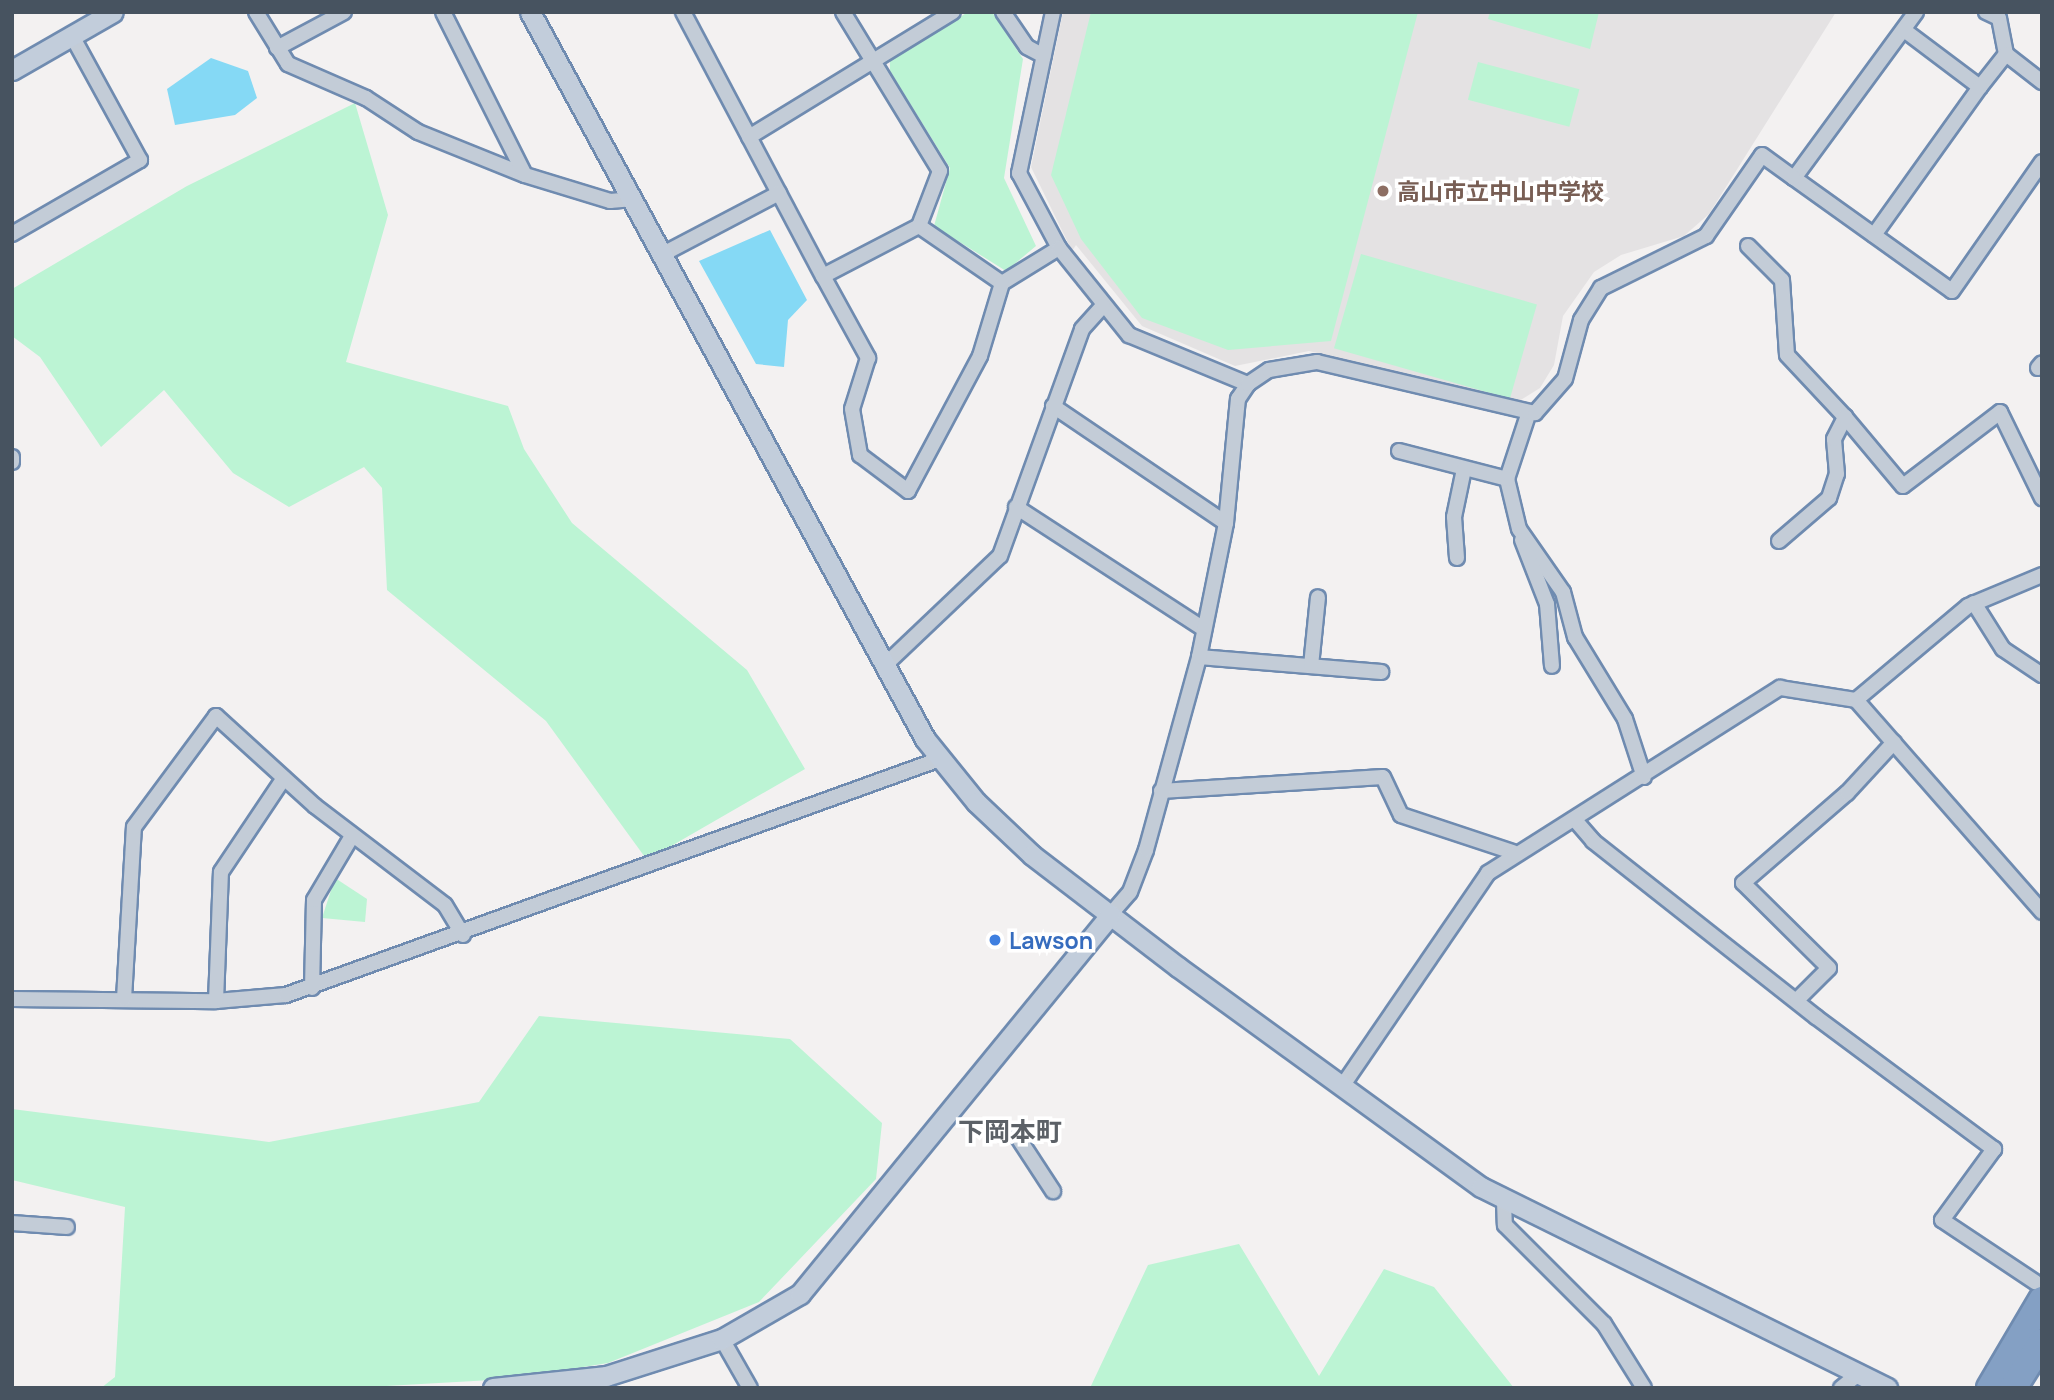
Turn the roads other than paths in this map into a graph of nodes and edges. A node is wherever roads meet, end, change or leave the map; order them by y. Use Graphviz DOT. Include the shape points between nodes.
graph roads {
  1 [pos="113,12"];
  2 [pos="256,12"];
  3 [pos="344,12"];
  4 [pos="443,12"];
  5 [pos="530,12"];
  6 [pos="683,12"];
  7 [pos="843,12"];
  8 [pos="953,12"];
  9 [pos="1003,12"];
  10 [pos="1053,12"];
  11 [pos="1916,12"];
  12 [pos="1997,14"];
  13 [pos="1904,30"];
  14 [pos="72,36"];
  15 [pos="277,48"];
  16 [pos="2006,54"];
  17 [pos="1044,56"];
  18 [pos="874,61"];
  19 [pos="12,70"];
  20 [pos="2042,82"];
  21 [pos="1980,87"];
  22 [pos="749,136"];
  23 [pos="2042,162"];
  24 [pos="525,176"];
  25 [pos="1794,178"];
  26 [pos="779,193"];
  27 [pos="631,199"];
  28 [pos="919,226"];
  29 [pos="12,234"];
  30 [pos="1874,235"];
  31 [pos="1748,246"];
  32 [pos="1059,248"];
  33 [pos="663,254"];
  34 [pos="823,276"];
  35 [pos="1002,283"];
  36 [pos="1103,306"];
  37 [pos="1248,384"];
  38 [pos="1053,407"];
  39 [pos="1528,415"];
  40 [pos="1845,417"];
  41 [pos="1399,451"];
  42 [pos="1464,469"];
  43 [pos="1507,479"];
  44 [pos="2042,498"];
  45 [pos="1016,507"];
  46 [pos="1226,523"];
  47 [pos="1519,529"];
  48 [pos="1779,541"];
  49 [pos="1457,558"];
  50 [pos="2042,575"];
  51 [pos="1318,597"];
  52 [pos="1974,603"];
  53 [pos="1204,629"];
  54 [pos="1199,657"];
  55 [pos="886,665"];
  56 [pos="1311,666"];
  57 [pos="1552,666"];
  58 [pos="1381,672"];
  59 [pos="2042,675"];
  60 [pos="1856,700"];
  61 [pos="1894,743"];
  62 [pos="940,759"];
  63 [pos="1644,777"];
  64 [pos="284,778"];
  65 [pos="1161,791"];
  66 [pos="1575,820"];
  67 [pos="352,836"];
  68 [pos="1513,852"];
  69 [pos="2042,912"];
  70 [pos="1110,915"];
  71 [pos="463,935"];
  72 [pos="312,988"];
  73 [pos="12,999"];
  74 [pos="124,999"];
  75 [pos="1797,1000"];
  76 [pos="216,1001"];
  77 [pos="1343,1085"];
  78 [pos="1017,1136"];
  79 [pos="1053,1191"];
  80 [pos="1504,1202"];
  81 [pos="12,1223"];
  82 [pos="67,1227"];
  83 [pos="2039,1291"];
  84 [pos="722,1339"];
  85 [pos="2042,1342"];
  86 [pos="1858,1374"];
  87 [pos="570,1384"];
  88 [pos="493,1388"];
  89 [pos="750,1388"];
  90 [pos="1644,1388"];
  91 [pos="1841,1388"];
  92 [pos="1887,1388"];
  93 [pos="1990,1388"];
  94 [pos="2013,1388"];
  1 -- 14 [label="street"];
  2 -- 15 [label="street"];
  3 -- 15 [label="street"];
  4 -- 24 [label="street"];
  5 -- 27 [label="street"];
  6 -- 22 [label="street"];
  7 -- 18 [label="street"];
  8 -- 18 [label="street"];
  9 -- 17 [label="street" via="1027,47"];
  10 -- 17 [label="street"];
  11 -- 13 [label="street"];
  12 -- 16 [label="street"];
  13 -- 21 [label="street"];
  13 -- 25 [label="street"];
  14 -- 19 [label="street"];
  14 -- 29 [label="street" via="140,160"];
  15 -- 24 [label="street" via="288,64 366,98 418,132"];
  16 -- 20 [label="street"];
  16 -- 21 [label="street"];
  17 -- 32 [label="street" via="1019,173"];
  18 -- 22 [label="street"];
  18 -- 28 [label="street" via="940,171"];
  21 -- 30 [label="street"];
  22 -- 26 [label="street"];
  23 -- 30 [label="street" via="1952,291"];
  24 -- 27 [label="street" via="610,201"];
  25 -- 30 [label="street"];
  25 -- 39 [label="street" via="1762,155 1706,236 1601,288 1581,320 1558,391"];
  26 -- 33 [label="street"];
  26 -- 34 [label="street"];
  27 -- 33 [label="street"];
  28 -- 34 [label="street"];
  28 -- 35 [label="street"];
  31 -- 40 [label="street" via="1782,281 1787,355"];
  32 -- 35 [label="street"];
  32 -- 36 [label="street"];
  33 -- 55 [label="street"];
  34 -- 35 [label="street" via="868,358 852,409 860,455 908,491 980,356"];
  36 -- 37 [label="street" via="1129,335"];
  36 -- 38 [label="street" via="1082,329"];
  37 -- 39 [label="street" via="1269,370 1317,362"];
  37 -- 46 [label="street" via="1238,399"];
  38 -- 45 [label="street"];
  38 -- 46 [label="street"];
  39 -- 43 [label="street"];
  40 -- 44 [label="street" via="1903,485 2000,412"];
  40 -- 48 [label="street" via="1834,439 1837,474 1829,498"];
  41 -- 42 [label="street"];
  42 -- 43 [label="street"];
  42 -- 49 [label="street" via="1454,517"];
  43 -- 47 [label="street"];
  45 -- 53 [label="street"];
  45 -- 55 [label="street" via="1000,555"];
  46 -- 53 [label="street"];
  47 -- 57 [label="street" via="1547,604"];
  47 -- 63 [label="street" via="1563,592 1575,636 1625,719"];
  50 -- 52 [label="street"];
  51 -- 56 [label="street"];
  52 -- 59 [label="street" via="2003,649"];
  52 -- 60 [label="street"];
  53 -- 54 [label="street"];
  54 -- 56 [label="street"];
  54 -- 65 [label="street"];
  55 -- 62 [label="street"];
  56 -- 58 [label="street"];
  60 -- 61 [label="street"];
  60 -- 63 [label="street" via="1780,688"];
  61 -- 69 [label="street"];
  61 -- 75 [label="street" via="1847,793 1743,883 1829,968"];
  62 -- 70 [label="street" via="1014,839"];
  62 -- 71 [label="street"];
  63 -- 66 [label="street"];
  64 -- 67 [label="street"];
  64 -- 74 [label="street" via="216,716 134,827"];
  64 -- 76 [label="street" via="221,872"];
  65 -- 68 [label="street" via="1383,777 1401,815"];
  65 -- 70 [label="street" via="1130,892"];
  66 -- 68 [label="street"];
  66 -- 75 [label="street" via="1593,841"];
  67 -- 71 [label="street" via="445,905"];
  67 -- 72 [label="street" via="314,900"];
  68 -- 77 [label="street" via="1488,873"];
  70 -- 77 [label="street"];
  70 -- 84 [label="street" via="824,1270 784,1306"];
  71 -- 72 [label="street"];
  72 -- 76 [label="street"];
  73 -- 74 [label="street"];
  74 -- 76 [label="street"];
  75 -- 83 [label="street" via="1994,1149 1942,1220"];
  77 -- 80 [label="street"];
  78 -- 79 [label="street"];
  80 -- 86 [label="street"];
  80 -- 90 [label="street" via="1505,1224 1604,1324"];
  81 -- 82 [label="street"];
  83 -- 93 [label="highway"];
  84 -- 87 [label="street"];
  84 -- 89 [label="street"];
  85 -- 94 [label="highway"];
  86 -- 91 [label="street"];
  86 -- 92 [label="street"];
  87 -- 88 [label="street"];
}
